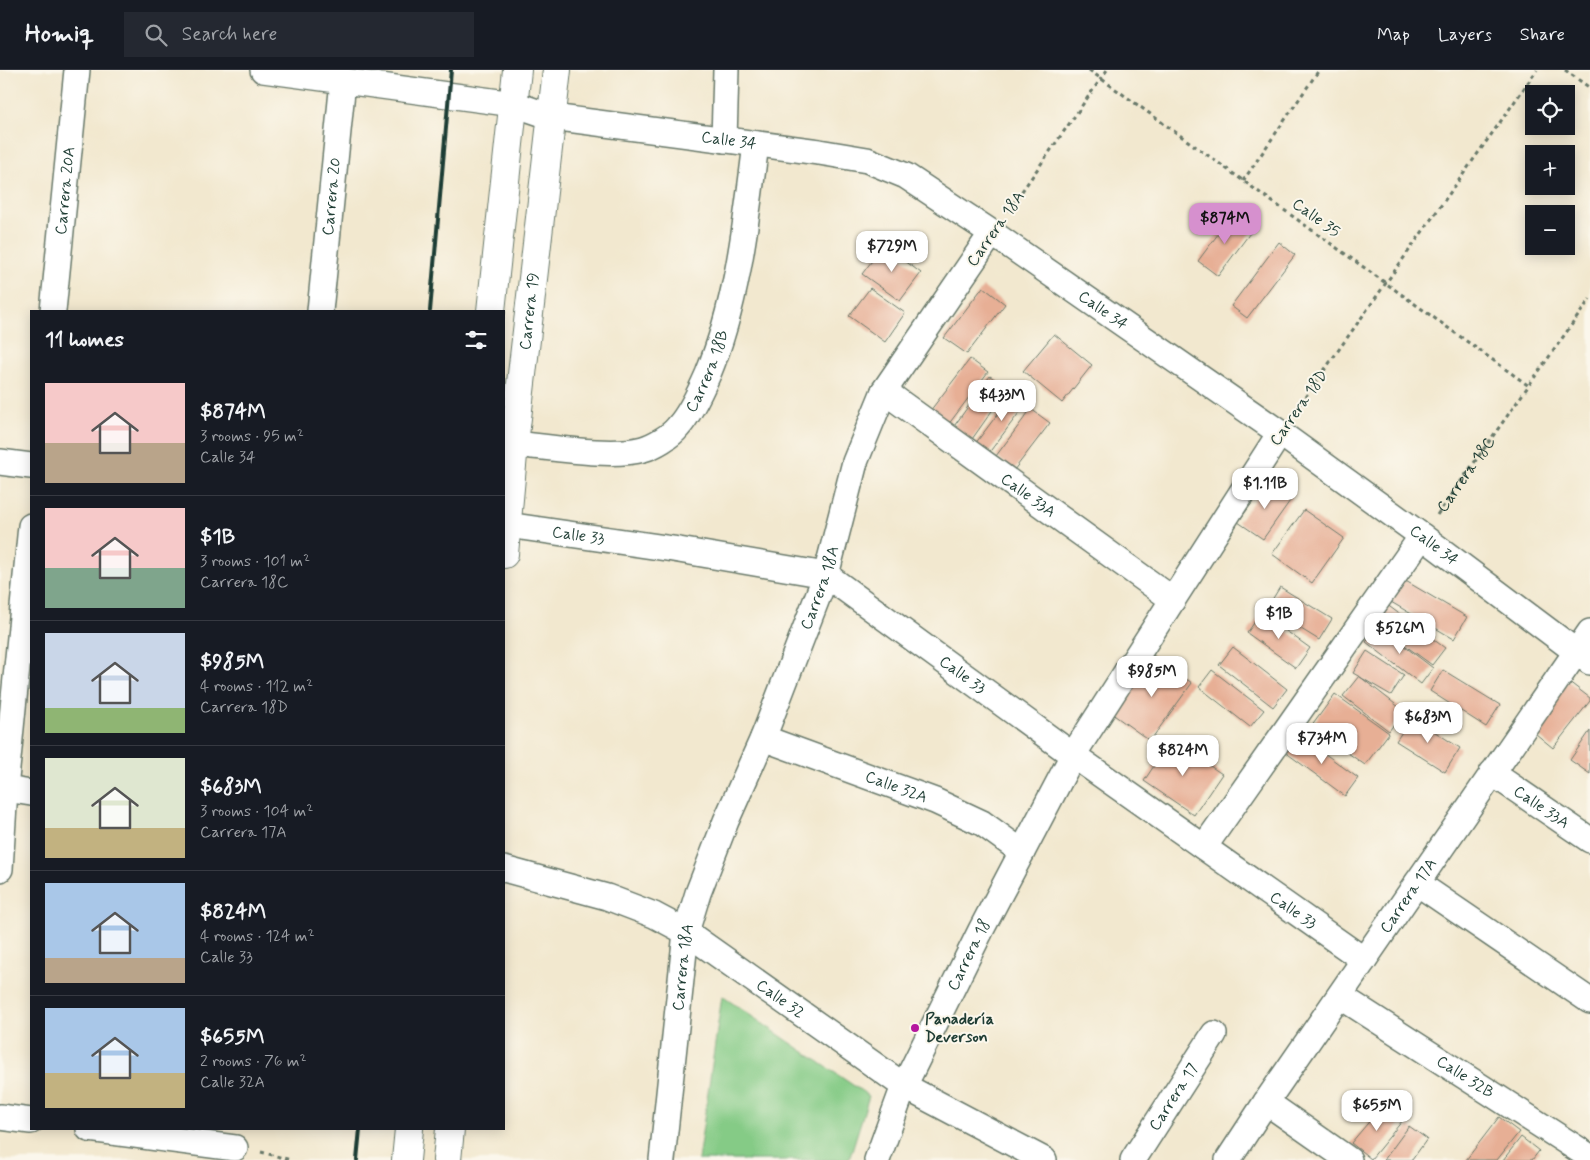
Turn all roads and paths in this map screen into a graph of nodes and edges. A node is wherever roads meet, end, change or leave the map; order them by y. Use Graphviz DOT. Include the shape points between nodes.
graph roads {
  1 [pos="77,70"];
  2 [pos="263,70"];
  3 [pos="517,70"];
  4 [pos="557,70"];
  5 [pos="726,70"];
  6 [pos="1089,70"];
  7 [pos="1107,70"];
  8 [pos="1319,70"];
  9 [pos="1537,70"];
  10 [pos="1565,70"];
  11 [pos="1101,79"];
  12 [pos="343,81"];
  13 [pos="1590,88"];
  14 [pos="514,104"];
  15 [pos="552,117"];
  16 [pos="724,140"];
  17 [pos="756,144"];
  18 [pos="1243,181"];
  19 [pos="992,233"];
  20 [pos="1387,284"];
  21 [pos="1590,299"];
  22 [pos="53,310"];
  23 [pos="320,310"];
  24 [pos="491,310"];
  25 [pos="1529,386"];
  26 [pos="884,391"];
  27 [pos="1280,433"];
  28 [pos="514,444"];
  29 [pos="0,462"];
  30 [pos="30,466"];
  31 [pos="506,525"];
  32 [pos="30,535"];
  33 [pos="1422,536"];
  34 [pos="505,540"];
  35 [pos="826,575"];
  36 [pos="1172,599"];
  37 [pos="1585,648"];
  38 [pos="764,738"];
  39 [pos="1073,755"];
  40 [pos="1492,773"];
  41 [pos="3,789"];
  42 [pos="30,793"];
  43 [pos="1590,840"];
  44 [pos="1204,847"];
  45 [pos="1022,852"];
  46 [pos="0,869"];
  47 [pos="505,869"];
  48 [pos="1417,883"];
  49 [pos="686,932"];
  50 [pos="1364,960"];
  51 [pos="1340,996"];
  52 [pos="1590,1001"];
  53 [pos="1214,1034"];
  54 [pos="904,1086"];
  55 [pos="1266,1102"];
  56 [pos="0,1117"];
  57 [pos="30,1121"];
  58 [pos="98,1130"];
  59 [pos="409,1130"];
  60 [pos="450,1130"];
  61 [pos="236,1145"];
  62 [pos="1590,1157"];
  63 [pos="406,1160"];
  64 [pos="447,1160"];
  65 [pos="662,1160"];
  66 [pos="878,1160"];
  67 [pos="1044,1160"];
  68 [pos="1133,1160"];
  69 [pos="1228,1160"];
  70 [pos="1349,1160"];
  1 -- 22 [label="street, Carrera 20A"];
  2 -- 12 [label="street"];
  3 -- 14 [label="main road"];
  4 -- 15 [label="main road, Carrera 19"];
  5 -- 16 [label="street"];
  6 -- 11 [label="path, Calle 35"];
  7 -- 11 [label="path, Carrera 18A"];
  8 -- 18 [label="path"];
  9 -- 20 [label="path, Carrera 18D"];
  10 -- 13 [label="path"];
  11 -- 18 [label="path, Calle 35"];
  11 -- 19 [label="path, Carrera 18A"];
  12 -- 14 [label="street, Calle 34"];
  12 -- 23 [label="street, Carrera 20"];
  14 -- 15 [label="street, Calle 34"];
  14 -- 24 [label="main road"];
  15 -- 16 [label="street, Calle 34"];
  15 -- 28 [label="main road, Carrera 19"];
  16 -- 17 [label="street, Calle 34"];
  17 -- 19 [label="street, Calle 34" via="867,160 906,176"];
  17 -- 28 [label="street, Carrera 18B" via="742,255 731,302 716,354 699,394 678,428 643,449 623,452"];
  18 -- 20 [label="path, Calle 35"];
  19 -- 26 [label="street, Carrera 18A"];
  19 -- 27 [label="street, Calle 34"];
  20 -- 25 [label="path, Calle 35"];
  20 -- 27 [label="path, Carrera 18D"];
  21 -- 25 [label="path, Carrera 18C"];
  25 -- 33 [label="path, Carrera 18C"];
  26 -- 35 [label="street, Carrera 18A" via="855,462"];
  26 -- 36 [label="street, Calle 33A"];
  27 -- 33 [label="street, Calle 34"];
  27 -- 36 [label="street, Carrera 18D"];
  28 -- 31 [label="main road, Carrera 19"];
  29 -- 30 [label="street"];
  31 -- 34 [label="main road, Carrera 19"];
  31 -- 35 [label="street, Calle 33"];
  32 -- 41 [label="street"];
  33 -- 37 [label="street, Calle 34"];
  33 -- 44 [label="street"];
  35 -- 38 [label="street, Carrera 18A"];
  35 -- 39 [label="street, Calle 33"];
  36 -- 39 [label="street, Carrera 18D"];
  37 -- 40 [label="street, Carrera 17A"];
  38 -- 45 [label="street, Calle 32A" via="935,801 982,823"];
  38 -- 49 [label="street, Carrera 18A" via="726,821"];
  39 -- 44 [label="street, Calle 33"];
  39 -- 45 [label="street, Carrera 18"];
  40 -- 43 [label="street, Calle 33A"];
  40 -- 48 [label="street, Carrera 17A"];
  41 -- 42 [label="street"];
  41 -- 46 [label="street"];
  44 -- 50 [label="street, Calle 33"];
  45 -- 54 [label="street, Carrera 18"];
  47 -- 49 [label="street, Calle 32" via="607,897 654,915"];
  48 -- 50 [label="street, Carrera 17A"];
  48 -- 52 [label="street"];
  49 -- 54 [label="street, Calle 32"];
  49 -- 65 [label="street, Carrera 18A"];
  50 -- 51 [label="street, Carrera 17A"];
  51 -- 55 [label="street, Carrera 17A"];
  51 -- 62 [label="street, Calle 32B"];
  53 -- 68 [label="street, Carrera 17"];
  54 -- 66 [label="street, Carrera 18"];
  54 -- 67 [label="street, Calle 32"];
  55 -- 69 [label="street, Carrera 17A"];
  55 -- 70 [label="street"];
  56 -- 57 [label="street"];
  58 -- 61 [label="street"];
  59 -- 63 [label="main road"];
  60 -- 64 [label="main road"];
}
